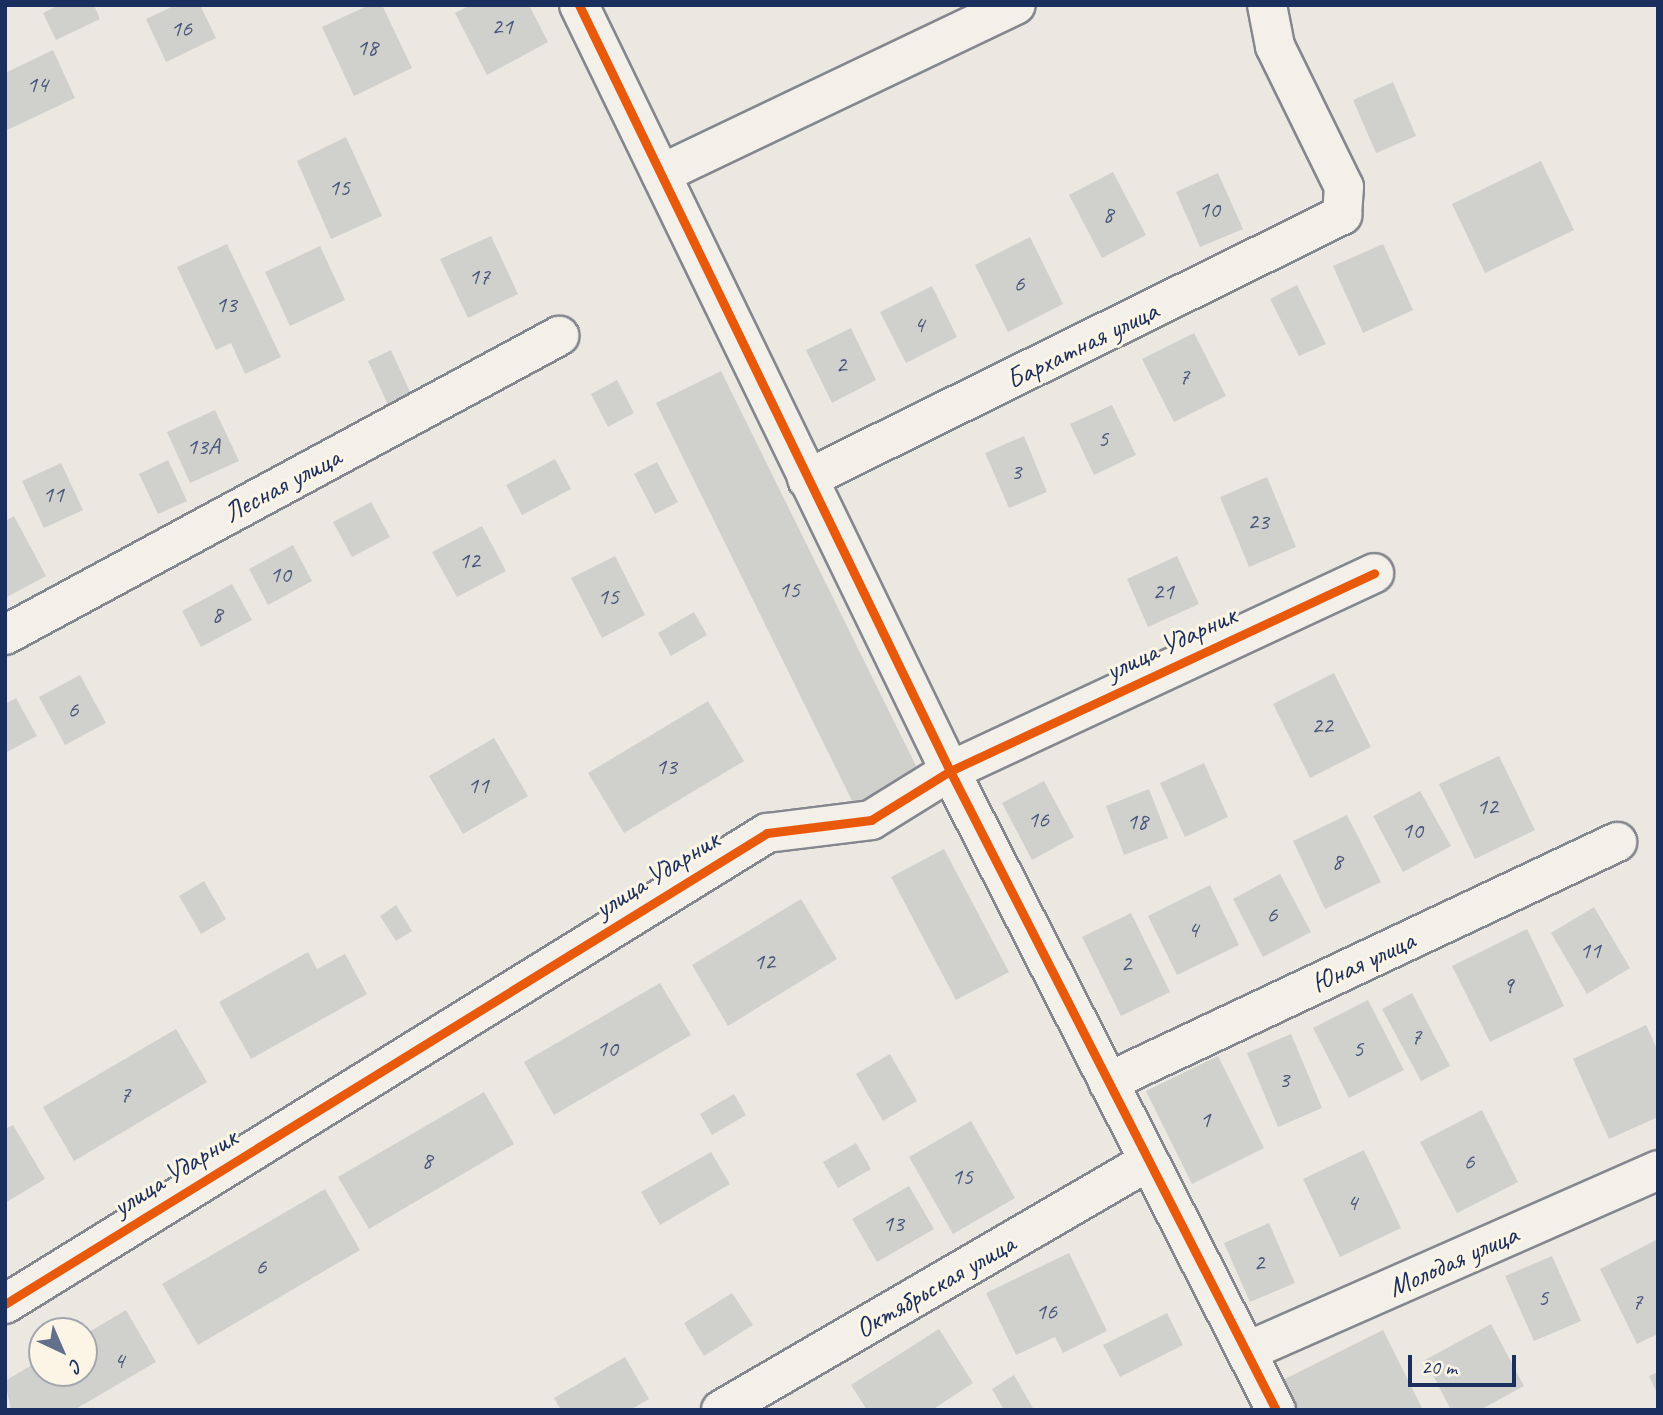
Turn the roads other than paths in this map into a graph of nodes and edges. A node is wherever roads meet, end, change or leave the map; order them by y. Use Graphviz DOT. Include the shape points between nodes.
graph roads {
  1 [pos="579,5"];
  2 [pos="1016,5"];
  3 [pos="1267,5"];
  4 [pos="661,174"];
  5 [pos="559,336"];
  6 [pos="807,479"];
  7 [pos="1374,573"];
  8 [pos="5,635"];
  9 [pos="950,771"];
  10 [pos="1617,842"];
  11 [pos="1108,1082"];
  12 [pos="1149,1161"];
  13 [pos="1658,1170"];
  14 [pos="5,1304"];
  15 [pos="1248,1351"];
  16 [pos="721,1410"];
  17 [pos="1276,1410"];
  1 -- 4 [label="street"];
  2 -- 4 [label="street"];
  3 -- 6 [label="street, Бархатная улица" via="1275,46 1347,201 1332,224"];
  4 -- 6 [label="street"];
  5 -- 8 [label="street, Лесная улица"];
  6 -- 9 [label="street"];
  7 -- 9 [label="street, улица Ударник"];
  9 -- 11 [label="street"];
  9 -- 14 [label="street, улица Ударник" via="871,820 767,833"];
  10 -- 11 [label="street, Юная улица"];
  11 -- 12 [label="street"];
  12 -- 15 [label="street"];
  12 -- 16 [label="street, Октябрьская улица"];
  13 -- 15 [label="street, Молодая улица"];
  15 -- 17 [label="street"];
}
